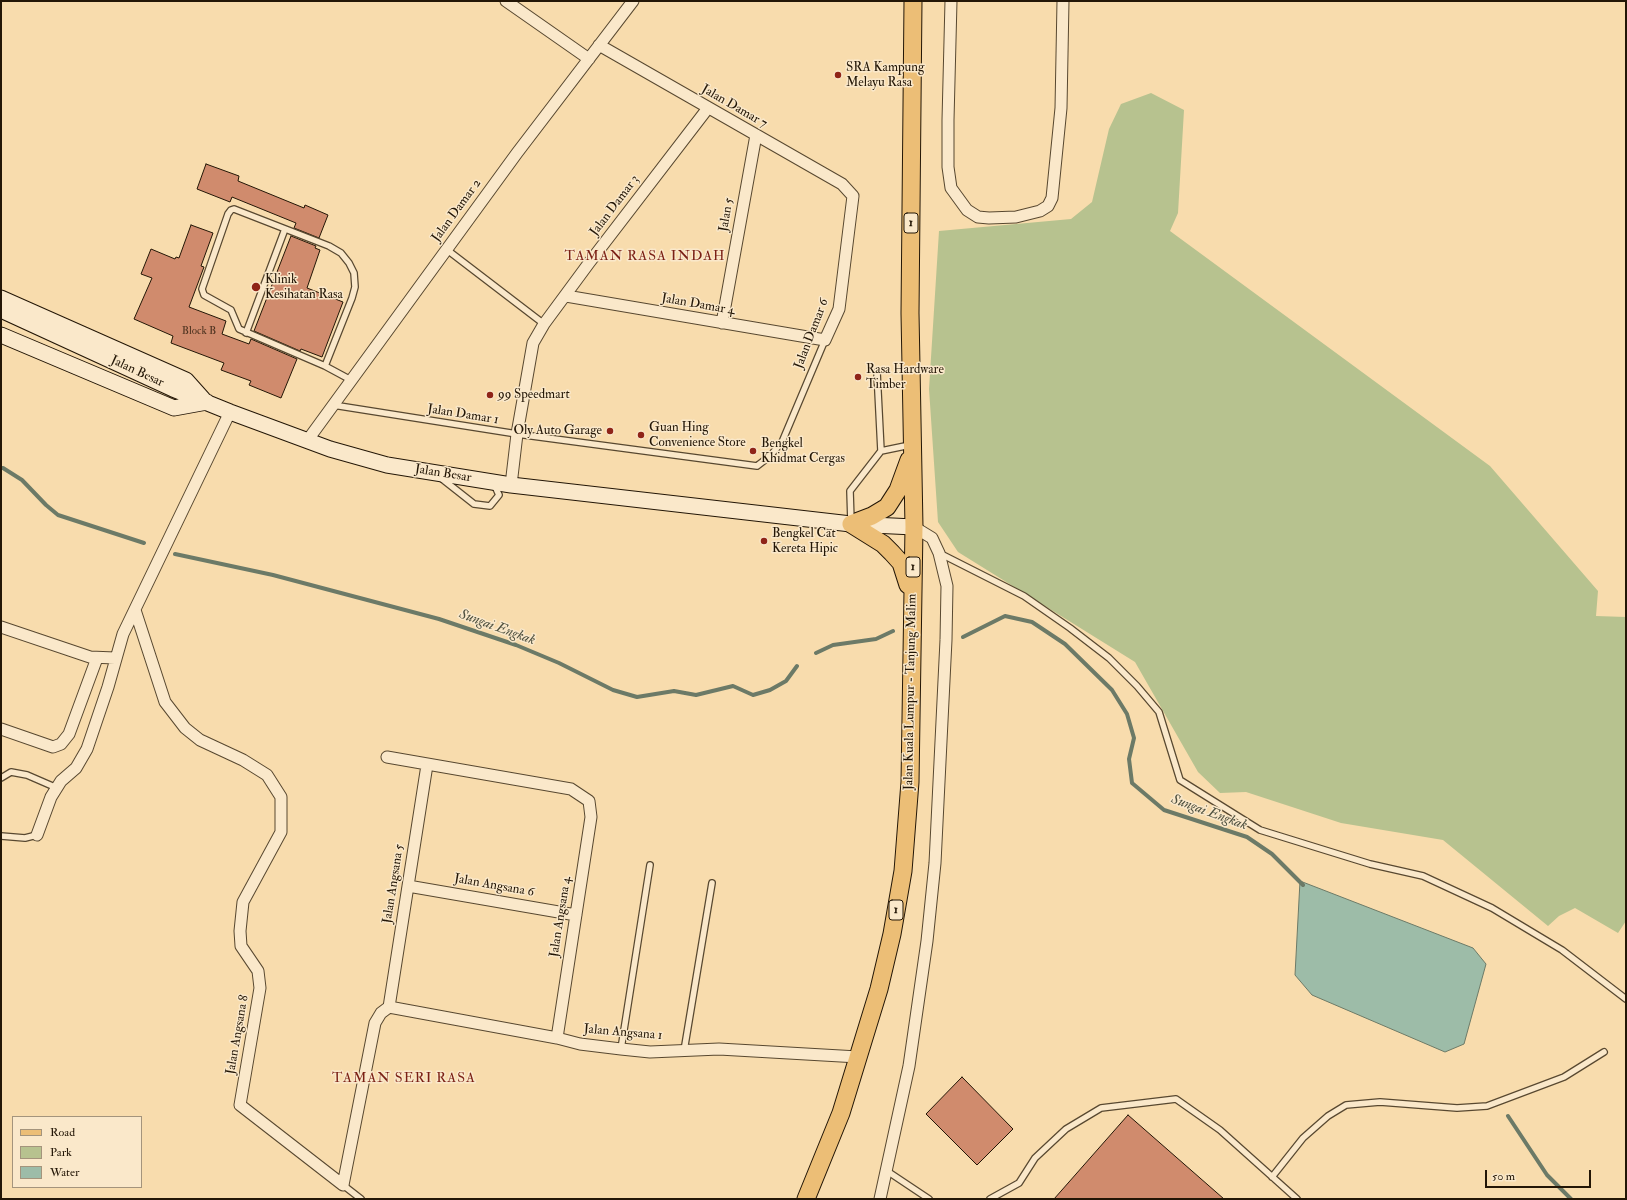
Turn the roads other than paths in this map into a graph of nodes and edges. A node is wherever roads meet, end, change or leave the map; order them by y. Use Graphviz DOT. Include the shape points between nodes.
graph roads {
  1 [pos="506,1"];
  2 [pos="633,1"];
  3 [pos="913,1"];
  4 [pos="951,1"];
  5 [pos="1063,1"];
  6 [pos="599,45"];
  7 [pos="589,59"];
  8 [pos="708,108"];
  9 [pos="756,135"];
  10 [pos="853,196"];
  11 [pos="285,229"];
  12 [pos="446,249"];
  13 [pos="566,296"];
  14 [pos="1,298"];
  15 [pos="1,310"];
  16 [pos="722,323"];
  17 [pos="544,324"];
  18 [pos="246,333"];
  19 [pos="1,335"];
  20 [pos="825,340"];
  21 [pos="325,366"];
  22 [pos="877,372"];
  23 [pos="351,380"];
  24 [pos="207,402"];
  25 [pos="332,405"];
  26 [pos="230,412"];
  27 [pos="517,434"];
  28 [pos="307,441"];
  29 [pos="913,445"];
  30 [pos="880,451"];
  31 [pos="757,466"];
  32 [pos="435,473"];
  33 [pos="494,482"];
  34 [pos="511,485"];
  35 [pos="851,524"];
  36 [pos="914,527"];
  37 [pos="939,553"];
  38 [pos="913,607"];
  39 [pos="135,610"];
  40 [pos="1,627"];
  41 [pos="97,658"];
  42 [pos="115,658"];
  43 [pos="1,729"];
  44 [pos="387,757"];
  45 [pos="428,765"];
  46 [pos="1,778"];
  47 [pos="57,788"];
  48 [pos="37,835"];
  49 [pos="1,836"];
  50 [pos="650,865"];
  51 [pos="712,883"];
  52 [pos="408,886"];
  53 [pos="576,915"];
  54 [pos="1626,999"];
  55 [pos="389,1007"];
  56 [pos="557,1038"];
  57 [pos="621,1049"];
  58 [pos="684,1051"];
  59 [pos="1604,1052"];
  60 [pos="858,1057"];
  61 [pos="887,1171"];
  62 [pos="1272,1177"];
  63 [pos="344,1184"];
  64 [pos="361,1199"];
  65 [pos="806,1199"];
  66 [pos="880,1199"];
  67 [pos="929,1199"];
  68 [pos="990,1199"];
  69 [pos="1297,1199"];
  1 -- 7 [label="street"];
  2 -- 6 [label="street, Jalan Damar 2"];
  3 -- 29 [label="main road, Jalan Kuala Lumpur - Tanjung Malim / 1" via="910,313"];
  4 -- 5 [label="street" via="948,120 948,167 951,188 967,210 978,217 989,218 1016,217 1040,212 1048,206 1052,198 1061,108"];
  6 -- 7 [label="street, Jalan Damar 2"];
  6 -- 8 [label="street, Jalan Damar 7"];
  7 -- 12 [label="street, Jalan Damar 2"];
  8 -- 9 [label="street, Jalan Damar 7"];
  8 -- 13 [label="street, Jalan Damar 3"];
  9 -- 10 [label="street, Jalan Damar 7" via="842,184"];
  9 -- 16 [label="street, Jalan 5"];
  10 -- 20 [label="street, Jalan Damar 6" via="839,309"];
  11 -- 18 [label="lane"];
  11 -- 18 [label="lane" via="234,209 228,214 202,292 231,310 236,327"];
  11 -- 21 [label="lane" via="341,253 354,273 355,287 352,298"];
  12 -- 17 [label="lane"];
  12 -- 23 [label="street, Jalan Damar 2"];
  13 -- 16 [label="street, Jalan Damar 4"];
  13 -- 17 [label="street, Jalan Damar 3"];
  14 -- 24 [label="main road" via="186,380"];
  15 -- 24 [label="main road, Jalan Besar"];
  16 -- 20 [label="street, Jalan Damar 4"];
  17 -- 27 [label="street, Jalan Damar 3" via="533,343"];
  18 -- 21 [label="lane"];
  19 -- 24 [label="main road" via="174,408"];
  20 -- 31 [label="lane, Jalan Damar 6" via="782,442"];
  21 -- 23 [label="lane"];
  22 -- 30 [label="lane"];
  23 -- 25 [label="street, Jalan Damar 2"];
  24 -- 26 [label="main road, Jalan Besar"];
  25 -- 27 [label="lane, Jalan Damar 1"];
  25 -- 28 [label="street, Jalan Damar 2"];
  26 -- 28 [label="main road, Jalan Besar"];
  26 -- 39 [label="street"];
  27 -- 31 [label="lane, Jalan Damar 1"];
  27 -- 34 [label="street, Jalan Damar 3"];
  28 -- 32 [label="main road, Jalan Besar" via="387,465"];
  29 -- 30 [label="lane"];
  29 -- 35 [label="main road" via="905,475 887,507"];
  29 -- 36 [label="main road, Jalan Kuala Lumpur - Tanjung Malim / 1"];
  30 -- 35 [label="lane" via="850,491"];
  32 -- 33 [label="main road, Jalan Besar"];
  32 -- 33 [label="lane" via="474,504 490,506 499,495"];
  33 -- 34 [label="main road, Jalan Besar"];
  34 -- 35 [label="main road, Jalan Besar"];
  35 -- 36 [label="main road, Jalan Besar"];
  35 -- 38 [label="main road" via="883,544 901,563"];
  36 -- 37 [label="street" via="932,538"];
  36 -- 38 [label="main road, Jalan Kuala Lumpur - Tanjung Malim / 1"];
  37 -- 54 [label="lane" via="1024,596 1109,658 1159,712 1180,780 1260,830 1370,864 1423,876 1492,908 1562,950"];
  37 -- 61 [label="street" via="947,586 935,862 927,941 910,1058"];
  38 -- 60 [label="main road, Jalan Kuala Lumpur - Tanjung Malim / 1" via="910,782 903,871 879,989"];
  39 -- 42 [label="street"];
  39 -- 63 [label="street, Jalan Angsana 8" via="165,702 184,728 200,740 243,760 267,775 282,797 281,832 243,902 241,946 258,971 260,988 240,1105"];
  40 -- 41 [label="street"];
  41 -- 42 [label="street"];
  41 -- 43 [label="street" via="69,734 62,744 53,747"];
  42 -- 47 [label="street" via="87,749 76,768"];
  44 -- 45 [label="street"];
  45 -- 52 [label="street, Jalan Angsana 5"];
  45 -- 53 [label="street, Jalan Angsana 4" via="571,789 589,801 591,817"];
  46 -- 47 [label="lane" via="11,772 27,775"];
  47 -- 48 [label="street"];
  48 -- 49 [label="lane" via="26,838"];
  50 -- 57 [label="lane"];
  51 -- 58 [label="lane"];
  52 -- 53 [label="street, Jalan Angsana 6"];
  52 -- 55 [label="street, Jalan Angsana 5"];
  53 -- 56 [label="street, Jalan Angsana 4"];
  55 -- 56 [label="street, Jalan Angsana 1"];
  55 -- 63 [label="street" via="380,1013 374,1023"];
  56 -- 57 [label="street, Jalan Angsana 1" via="580,1044"];
  57 -- 58 [label="street, Jalan Angsana 1" via="650,1052"];
  58 -- 60 [label="street, Jalan Angsana 1" via="719,1049"];
  59 -- 62 [label="lane" via="1564,1077 1487,1106 1457,1108 1380,1102 1346,1105 1302,1138"];
  60 -- 65 [label="main road, Jalan Kuala Lumpur - Tanjung Malim / 1" via="841,1113"];
  61 -- 66 [label="street"];
  61 -- 67 [label="lane"];
  62 -- 68 [label="lane" via="1220,1130 1176,1099 1101,1108 1066,1129 1035,1158 1019,1183"];
  62 -- 69 [label="lane"];
  63 -- 64 [label="lane"];
}
